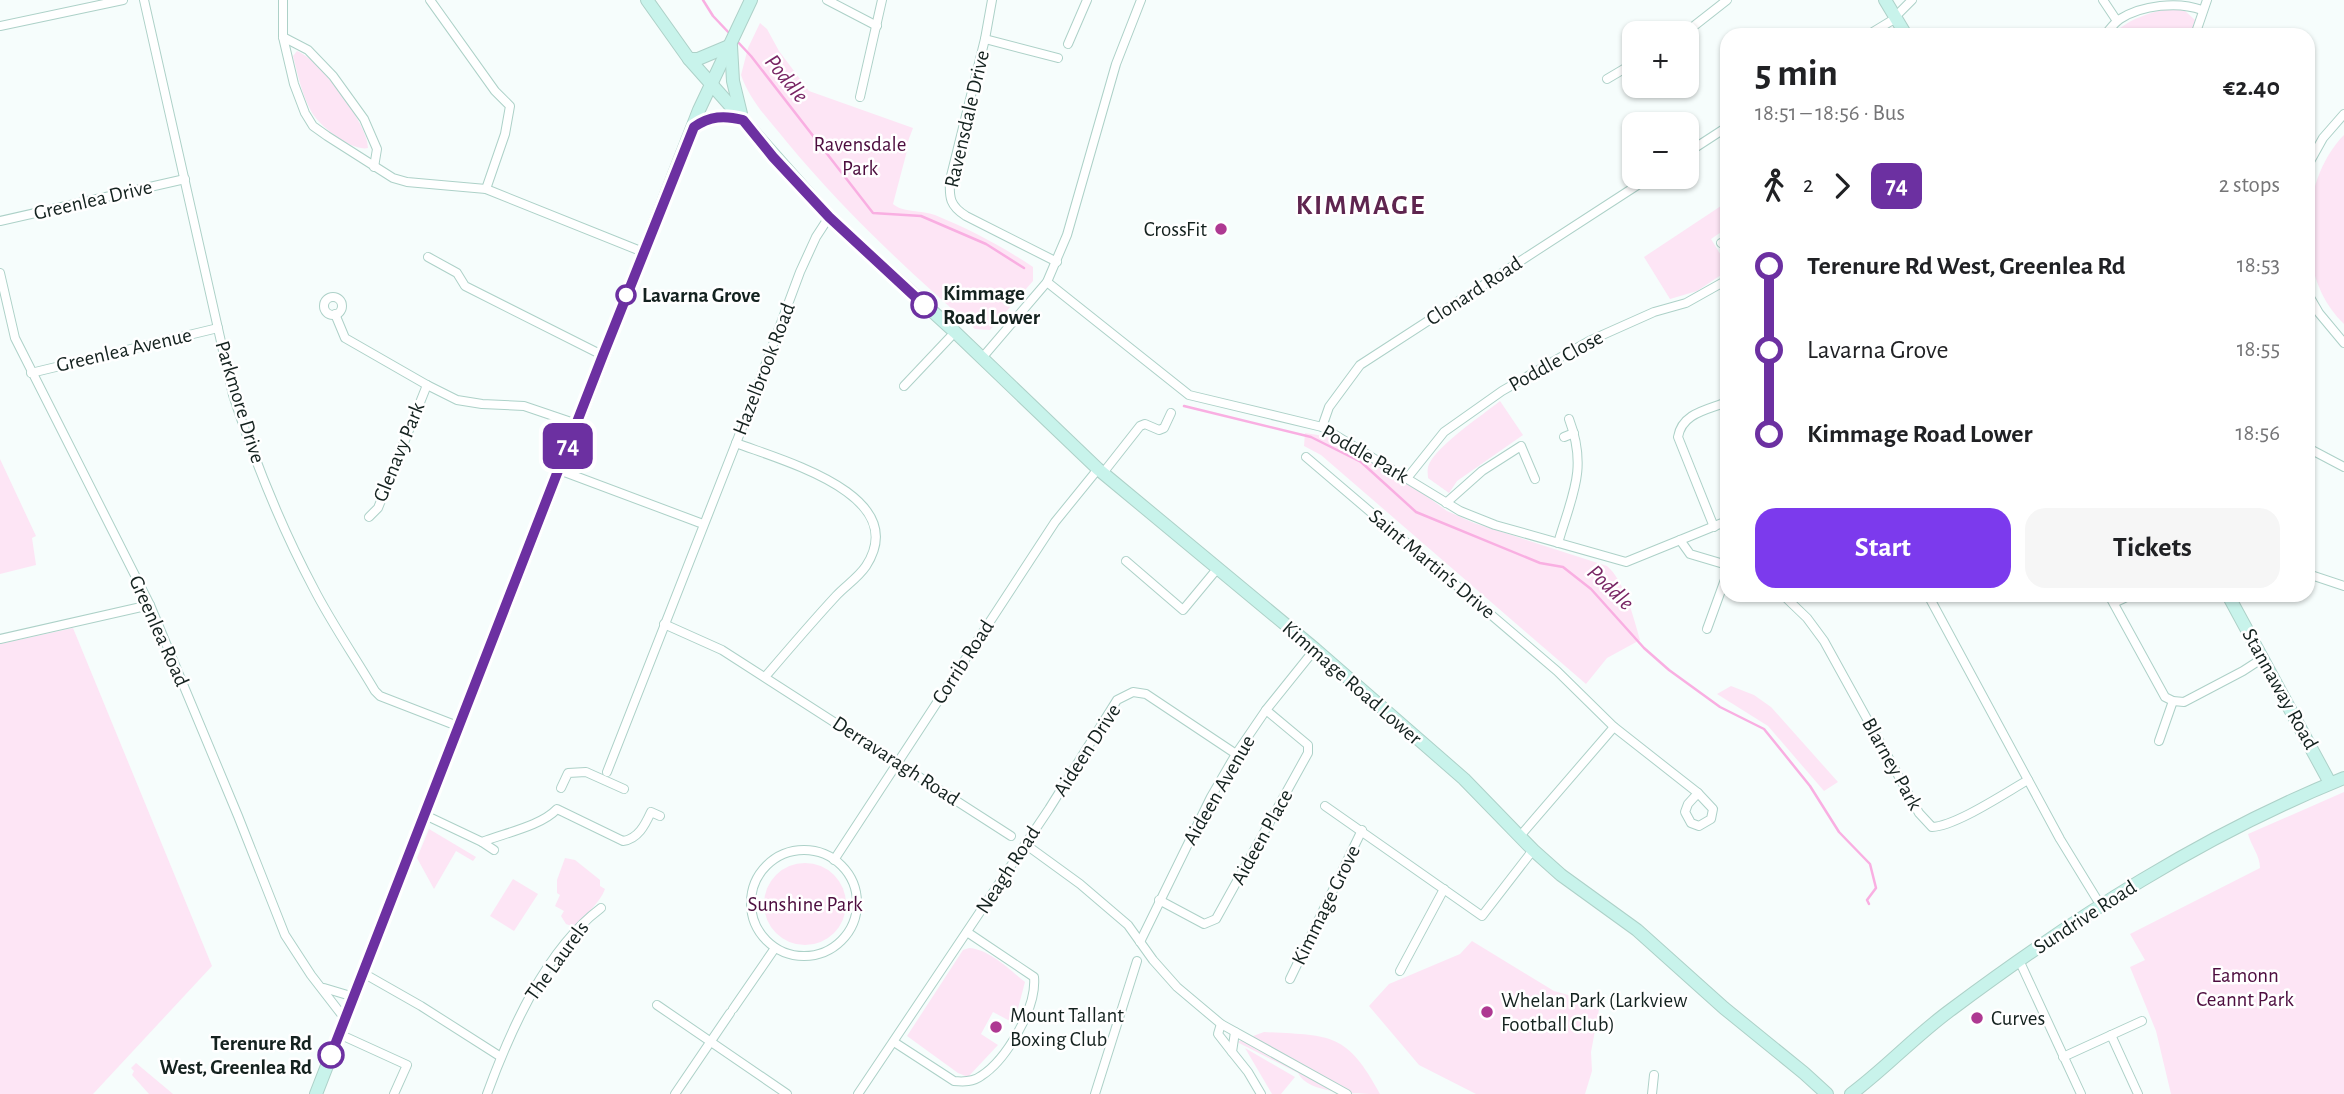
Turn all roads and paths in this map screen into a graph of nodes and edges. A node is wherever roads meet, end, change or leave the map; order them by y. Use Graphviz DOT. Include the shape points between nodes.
graph roads {
  1 [pos="123,0"];
  2 [pos="144,0"];
  3 [pos="283,0"];
  4 [pos="430,0"];
  5 [pos="647,0"];
  6 [pos="751,0"];
  7 [pos="827,0"];
  8 [pos="883,0"];
  9 [pos="992,0"];
  10 [pos="1087,0"];
  11 [pos="1141,0"];
  12 [pos="1727,0"];
  13 [pos="1885,0"];
  14 [pos="1912,0"];
  15 [pos="2103,0"];
  16 [pos="2207,0"];
  17 [pos="2202,10"];
  18 [pos="1896,17"];
  19 [pos="2117,21"];
  20 [pos="1699,22"];
  21 [pos="0,26"];
  22 [pos="877,26"];
  23 [pos="1879,28"];
  24 [pos="1902,28"];
  25 [pos="2111,28"];
  26 [pos="2197,28"];
  27 [pos="283,37"];
  28 [pos="985,39"];
  29 [pos="730,44"];
  30 [pos="1068,44"];
  31 [pos="1058,58"];
  32 [pos="689,59"];
  33 [pos="1622,70"];
  34 [pos="1607,79"];
  35 [pos="711,82"];
  36 [pos="860,97"];
  37 [pos="2344,114"];
  38 [pos="743,120"];
  39 [pos="694,127"];
  40 [pos="1720,132"];
  41 [pos="1699,145"];
  42 [pos="2315,152"];
  43 [pos="374,167"];
  44 [pos="185,179"];
  45 [pos="486,189"];
  46 [pos="1631,189"];
  47 [pos="829,217"];
  48 [pos="0,221"];
  49 [pos="643,252"];
  50 [pos="428,257"];
  51 [pos="1057,262"];
  52 [pos="0,273"];
  53 [pos="1047,282"];
  54 [pos="1720,284"];
  55 [pos="2315,306"];
  56 [pos="335,314"];
  57 [pos="218,328"];
  58 [pos="955,332"];
  59 [pos="2344,343"];
  60 [pos="603,355"];
  61 [pos="982,358"];
  62 [pos="31,373"];
  63 [pos="427,385"];
  64 [pos="904,386"];
  65 [pos="1720,405"];
  66 [pos="1171,413"];
  67 [pos="1569,419"];
  68 [pos="577,424"];
  69 [pos="1322,427"];
  70 [pos="1574,433"];
  71 [pos="1564,437"];
  72 [pos="736,443"];
  73 [pos="2315,452"];
  74 [pos="1306,457"];
  75 [pos="2344,467"];
  76 [pos="559,470"];
  77 [pos="1100,471"];
  78 [pos="1408,477"];
  79 [pos="1535,479"];
  80 [pos="1446,503"];
  81 [pos="369,517"];
  82 [pos="703,524"];
  83 [pos="1720,524"];
  84 [pos="1714,527"];
  85 [pos="1680,540"];
  86 [pos="1558,543"];
  87 [pos="1126,561"];
  88 [pos="1720,563"];
  89 [pos="1217,569"];
  90 [pos="2315,576"];
  91 [pos="2344,586"];
  92 [pos="1720,593"];
  93 [pos="1790,602"];
  94 [pos="1932,602"];
  95 [pos="2114,602"];
  96 [pos="2232,602"];
  97 [pos="150,605"];
  98 [pos="664,624"];
  99 [pos="1707,629"];
  100 [pos="0,639"];
  101 [pos="1315,649"];
  102 [pos="2263,658"];
  103 [pos="765,677"];
  104 [pos="2173,701"];
  105 [pos="1266,710"];
  106 [pos="460,727"];
  107 [pos="1614,727"];
  108 [pos="2159,741"];
  109 [pos="1236,754"];
  110 [pos="897,762"];
  111 [pos="607,772"];
  112 [pos="2344,778"];
  113 [pos="2028,780"];
  114 [pos="2330,783"];
  115 [pos="561,788"];
  116 [pos="624,789"];
  117 [pos="1699,793"];
  118 [pos="1325,806"];
  119 [pos="1049,809"];
  120 [pos="425,815"];
  121 [pos="660,816"];
  122 [pos="1362,830"];
  123 [pos="1011,836"];
  124 [pos="1520,836"];
  125 [pos="482,842"];
  126 [pos="1024,844"];
  127 [pos="494,850"];
  128 [pos="1533,850"];
  129 [pos="834,860"];
  130 [pos="1444,888"];
  131 [pos="1159,900"];
  132 [pos="2101,906"];
  133 [pos="601,908"];
  134 [pos="967,932"];
  135 [pos="1140,942"];
  136 [pos="775,948"];
  137 [pos="2019,960"];
  138 [pos="1137,961"];
  139 [pos="1400,971"];
  140 [pos="363,973"];
  141 [pos="1290,979"];
  142 [pos="321,987"];
  143 [pos="354,997"];
  144 [pos="657,1005"];
  145 [pos="345,1019"];
  146 [pos="2142,1021"];
  147 [pos="1221,1024"];
  148 [pos="1235,1032"];
  149 [pos="339,1034"];
  150 [pos="2111,1035"];
  151 [pos="712,1042"];
  152 [pos="894,1042"];
  153 [pos="1232,1052"];
  154 [pos="501,1057"];
  155 [pos="2063,1057"];
  156 [pos="1654,1075"];
  157 [pos="316,1094"];
  158 [pos="394,1094"];
  159 [pos="487,1094"];
  160 [pos="675,1094"];
  161 [pos="787,1094"];
  162 [pos="858,1094"];
  163 [pos="1095,1094"];
  164 [pos="1261,1094"];
  165 [pos="1347,1094"];
  166 [pos="1652,1094"];
  167 [pos="1826,1094"];
  168 [pos="1851,1094"];
  169 [pos="2081,1094"];
  170 [pos="2138,1094"];
  1 -- 21 [label="street"];
  2 -- 44 [label="street, Parkmore Drive"];
  3 -- 27 [label="street"];
  4 -- 45 [label="street" via="510,106"];
  5 -- 32 [label="main road, Kimmage Road Lower"];
  6 -- 29 [label="main road"];
  7 -- 22 [label="street"];
  8 -- 22 [label="street"];
  9 -- 28 [label="street"];
  10 -- 30 [label="street"];
  11 -- 51 [label="street" via="1116,64"];
  12 -- 20 [label="street"];
  13 -- 18 [label="main road"];
  14 -- 18 [label="street"];
  15 -- 19 [label="street"];
  16 -- 17 [label="street"];
  17 -- 19 [label="street" via="2170,5"];
  17 -- 26 [label="street"];
  18 -- 23 [label="street"];
  18 -- 24 [label="main road"];
  19 -- 25 [label="street"];
  22 -- 36 [label="street"];
  27 -- 43 [label="street" via="308,50 364,119 377,149"];
  27 -- 43 [label="street" via="294,84 313,126"];
  28 -- 31 [label="street"];
  28 -- 51 [label="street, Ravensdale Drive" via="950,180 949,201 956,210"];
  29 -- 32 [label="main road"];
  29 -- 35 [label="main road"];
  29 -- 38 [label="main road"];
  32 -- 35 [label="main road, Kimmage Road Lower"];
  33 -- 34 [label="street"];
  35 -- 38 [label="main road, Kimmage Road Lower"];
  35 -- 39 [label="main road"];
  37 -- 42 [label="street"];
  38 -- 39 [label="main road" via="720,116"];
  38 -- 47 [label="main road, Kimmage Road Lower"];
  39 -- 49 [label="main road"];
  40 -- 41 [label="street"];
  43 -- 45 [label="street" via="407,183"];
  44 -- 48 [label="street, Greenlea Drive"];
  44 -- 57 [label="street, Parkmore Drive"];
  45 -- 49 [label="street"];
  46 -- 69 [label="street, Clonard Road" via="1360,365 1328,407"];
  47 -- 58 [label="main road, Kimmage Road Lower"];
  47 -- 72 [label="street, Hazelbrook Road" via="800,272"];
  49 -- 60 [label="main road"];
  50 -- 60 [label="street" via="457,273 465,286"];
  51 -- 53 [label="street"];
  52 -- 62 [label="street, Greenlea Road" via="15,338"];
  53 -- 61 [label="street"];
  53 -- 69 [label="street, Poddle Park" via="1189,395"];
  54 -- 78 [label="street, Poddle Close" via="1686,303 1589,341 1502,391 1444,432"];
  55 -- 59 [label="street"];
  56 -- 63 [label="street, Glenavy Park" via="345,338"];
  57 -- 62 [label="street, Greenlea Avenue"];
  57 -- 106 [label="street, Parkmore Drive" via="233,395 280,520 314,590 368,680 380,696"];
  58 -- 61 [label="main road, Kimmage Road Lower"];
  58 -- 64 [label="street"];
  60 -- 68 [label="main road"];
  61 -- 77 [label="main road, Kimmage Road Lower"];
  62 -- 97 [label="street, Greenlea Road"];
  63 -- 68 [label="street, Glenavy Park" via="457,400 524,406"];
  63 -- 81 [label="street, Glenavy Park" via="378,508"];
  65 -- 84 [label="street" via="1689,416 1678,437"];
  66 -- 77 [label="street, Corrib Road" via="1164,428 1140,426"];
  67 -- 70 [label="street"];
  68 -- 76 [label="main road"];
  69 -- 78 [label="street, Poddle Park"];
  70 -- 71 [label="street"];
  70 -- 86 [label="street" via="1580,461"];
  72 -- 82 [label="street, Hazelbrook Road"];
  72 -- 103 [label="street" via="818,474 845,490 874,520 876,535 864,570"];
  73 -- 75 [label="street"];
  74 -- 107 [label="street, Saint Martin's Drive" via="1557,671"];
  76 -- 82 [label="street"];
  76 -- 106 [label="main road"];
  77 -- 89 [label="main road, Kimmage Road Lower"];
  77 -- 110 [label="street, Corrib Road" via="1055,522"];
  78 -- 80 [label="street, Poddle Park"];
  79 -- 80 [label="street" via="1521,446 1482,471"];
  80 -- 86 [label="street, Poddle Park"];
  82 -- 98 [label="street, Hazelbrook Road"];
  83 -- 84 [label="street"];
  84 -- 85 [label="street"];
  85 -- 86 [label="street, Poddle Park" via="1626,562"];
  85 -- 88 [label="street" via="1690,554"];
  87 -- 89 [label="street" via="1183,610"];
  89 -- 101 [label="main road, Kimmage Road Lower"];
  90 -- 91 [label="street"];
  92 -- 99 [label="street"];
  93 -- 113 [label="street, Blarney Park" via="1824,641 1919,813 1932,827 1940,827"];
  94 -- 113 [label="street"];
  95 -- 104 [label="street" via="2165,696"];
  96 -- 102 [label="main road, Stannaway Road"];
  97 -- 100 [label="street"];
  97 -- 142 [label="street, Greenlea Road" via="285,935"];
  98 -- 103 [label="street, Derravaragh Road" via="722,650"];
  98 -- 111 [label="street, Hazelbrook Road"];
  101 -- 105 [label="street, Aideen Avenue"];
  101 -- 124 [label="main road, Kimmage Road Lower" via="1464,779"];
  102 -- 104 [label="street" via="2184,702"];
  102 -- 114 [label="main road, Stannaway Road"];
  103 -- 110 [label="street, Derravaragh Road"];
  104 -- 108 [label="street"];
  105 -- 109 [label="street, Aideen Avenue"];
  105 -- 131 [label="street, Aideen Place" via="1308,745 1308,753 1216,919 1204,924"];
  106 -- 120 [label="main road"];
  107 -- 117 [label="street, Saint Martin's Drive"];
  107 -- 124 [label="street"];
  109 -- 119 [label="street, Aideen Drive" via="1146,694 1133,692 1117,700"];
  109 -- 131 [label="street, Aideen Avenue"];
  110 -- 123 [label="street, Derravaragh Road"];
  110 -- 129 [label="street, Corrib Road"];
  112 -- 114 [label="main road, Sundrive Road"];
  113 -- 132 [label="street"];
  114 -- 132 [label="main road, Sundrive Road" via="2211,840"];
  115 -- 116 [label="street" via="568,773 586,772"];
  118 -- 122 [label="street, Kimmage Grove"];
  119 -- 126 [label="street, Neagh Road"];
  120 -- 125 [label="street"];
  120 -- 140 [label="main road"];
  121 -- 125 [label="street" via="651,812 636,835 623,841 557,809 541,823"];
  122 -- 130 [label="street, Kimmage Grove"];
  122 -- 141 [label="street, Kimmage Grove"];
  124 -- 128 [label="main road, Kimmage Road Lower"];
  125 -- 127 [label="street"];
  126 -- 134 [label="street, Neagh Road"];
  126 -- 135 [label="street" via="1113,912"];
  128 -- 130 [label="street, Kimmage Grove" via="1482,916"];
  128 -- 167 [label="main road, Kimmage Road Lower" via="1637,930"];
  129 -- 136 [label="street" via="855,889 853,925 842,940 819,954 792,955"];
  129 -- 136 [label="street" via="798,851 764,869 753,891 753,917"];
  130 -- 139 [label="street"];
  131 -- 135 [label="street, Aideen Avenue"];
  132 -- 137 [label="main road, Sundrive Road"];
  133 -- 154 [label="street, The Laurels" via="585,919 540,978"];
  134 -- 152 [label="street, Neagh Road"];
  134 -- 152 [label="street, Neagh Road" via="1034,977 1027,1014 1010,1043 979,1077 963,1082 954,1081"];
  135 -- 147 [label="street" via="1196,1004"];
  136 -- 151 [label="street"];
  137 -- 155 [label="street"];
  137 -- 168 [label="main road, Sundrive Road" via="1938,1019"];
  138 -- 163 [label="street"];
  140 -- 143 [label="main road"];
  140 -- 154 [label="street"];
  142 -- 143 [label="street"];
  142 -- 145 [label="street, Greenlea Road"];
  143 -- 145 [label="main road"];
  144 -- 151 [label="street"];
  145 -- 149 [label="main road"];
  146 -- 150 [label="street"];
  147 -- 148 [label="street"];
  147 -- 153 [label="street" via="1219,1034"];
  148 -- 153 [label="street"];
  148 -- 165 [label="street"];
  149 -- 157 [label="main road"];
  149 -- 158 [label="street" via="407,1065"];
  150 -- 155 [label="street"];
  150 -- 170 [label="street"];
  151 -- 160 [label="street"];
  151 -- 161 [label="street"];
  152 -- 162 [label="street, Neagh Road"];
  153 -- 164 [label="street"];
  154 -- 159 [label="street, The Laurels"];
  155 -- 169 [label="street"];
  156 -- 166 [label="street"];
}
